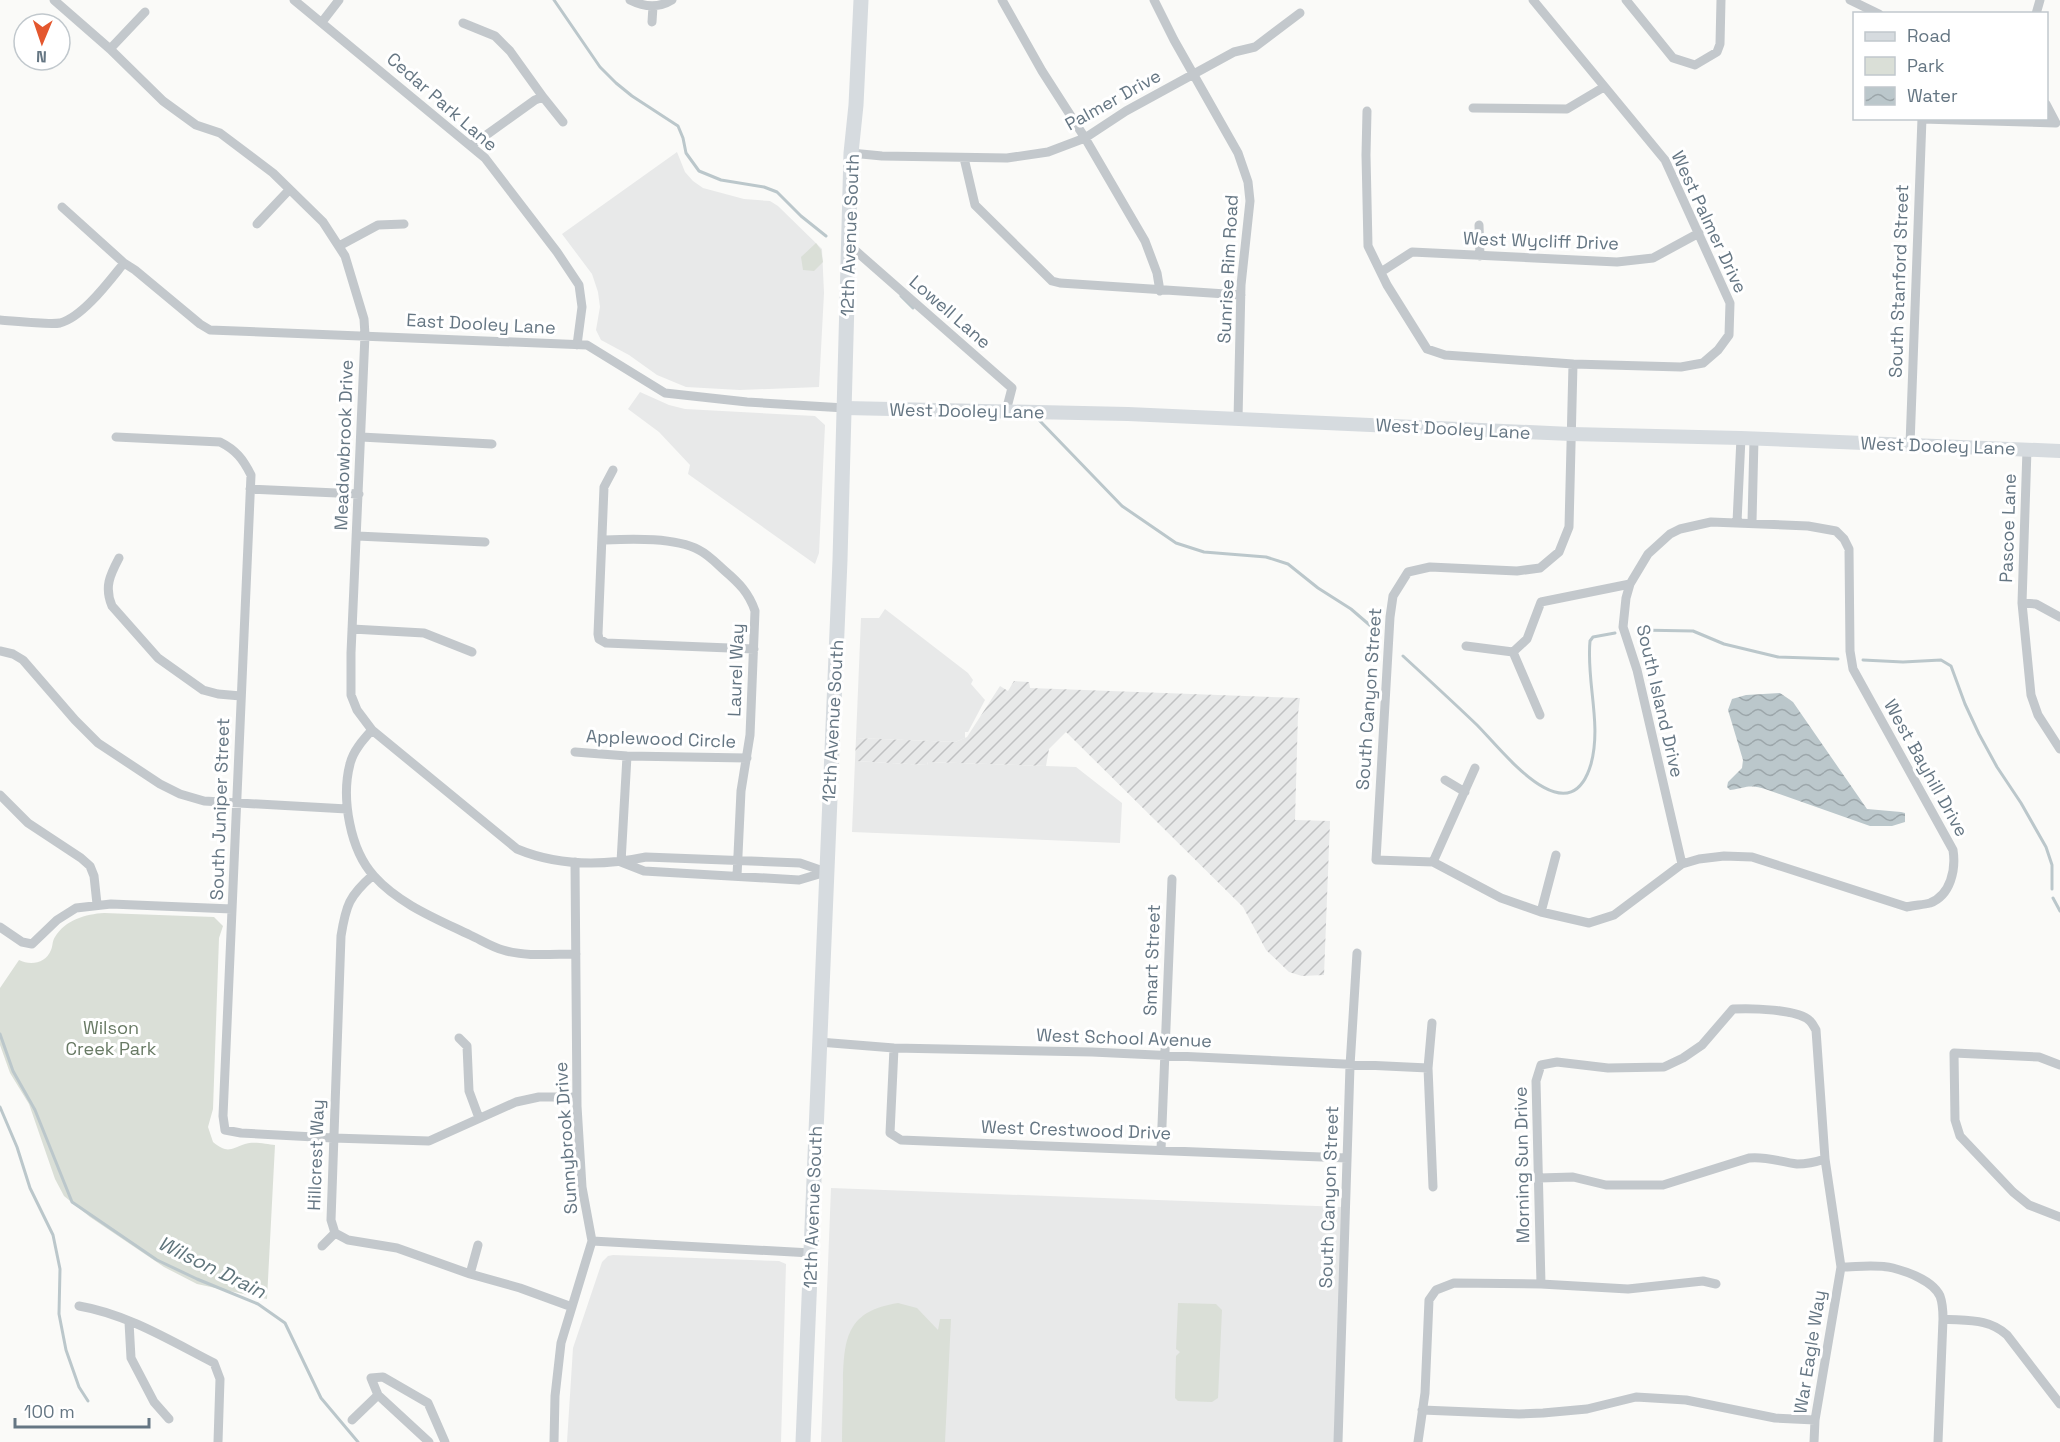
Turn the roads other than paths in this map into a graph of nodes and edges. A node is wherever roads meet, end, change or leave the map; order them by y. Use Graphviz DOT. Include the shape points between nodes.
graph roads {
  1 [pos="54,0"];
  2 [pos="294,0"];
  3 [pos="339,0"];
  4 [pos="630,0"];
  5 [pos="672,0"];
  6 [pos="861,0"];
  7 [pos="1002,0"];
  8 [pos="1154,0"];
  9 [pos="1533,0"];
  10 [pos="1626,0"];
  11 [pos="1721,0"];
  12 [pos="1850,0"];
  13 [pos="652,6"];
  14 [pos="145,12"];
  15 [pos="1875,12"];
  16 [pos="1300,13"];
  17 [pos="322,22"];
  18 [pos="652,22"];
  19 [pos="463,23"];
  20 [pos="110,49"];
  21 [pos="1194,75"];
  22 [pos="1604,87"];
  23 [pos="543,97"];
  24 [pos="1473,108"];
  25 [pos="2048,108"];
  26 [pos="1367,111"];
  27 [pos="1922,120"];
  28 [pos="1993,120"];
  29 [pos="563,122"];
  30 [pos="1085,138"];
  31 [pos="471,146"];
  32 [pos="851,153"];
  33 [pos="964,158"];
  34 [pos="289,190"];
  35 [pos="62,207"];
  36 [pos="258,224"];
  37 [pos="404,224"];
  38 [pos="1479,225"];
  39 [pos="1699,233"];
  40 [pos="849,245"];
  41 [pos="339,246"];
  42 [pos="1480,256"];
  43 [pos="124,263"];
  44 [pos="1381,272"];
  45 [pos="1160,291"];
  46 [pos="1241,295"];
  47 [pos="0,320"];
  48 [pos="365,335"];
  49 [pos="577,345"];
  50 [pos="1573,364"];
  51 [pos="845,408"];
  52 [pos="1006,411"];
  53 [pos="1238,419"];
  54 [pos="1571,434"];
  55 [pos="116,437"];
  56 [pos="361,437"];
  57 [pos="1747,438"];
  58 [pos="492,444"];
  59 [pos="1910,445"];
  60 [pos="2027,450"];
  61 [pos="2060,451"];
  62 [pos="613,470"];
  63 [pos="250,489"];
  64 [pos="359,494"];
  65 [pos="1737,522"];
  66 [pos="1752,522"];
  67 [pos="357,536"];
  68 [pos="602,540"];
  69 [pos="485,542"];
  70 [pos="119,558"];
  71 [pos="1630,584"];
  72 [pos="2022,603"];
  73 [pos="2060,616"];
  74 [pos="352,629"];
  75 [pos="1466,646"];
  76 [pos="754,649"];
  77 [pos="0,651"];
  78 [pos="472,652"];
  79 [pos="1513,652"];
  80 [pos="241,696"];
  81 [pos="1540,715"];
  82 [pos="372,730"];
  83 [pos="2060,749"];
  84 [pos="574,752"];
  85 [pos="627,756"];
  86 [pos="747,758"];
  87 [pos="1475,768"];
  88 [pos="1445,780"];
  89 [pos="1465,792"];
  90 [pos="0,795"];
  91 [pos="237,803"];
  92 [pos="347,809"];
  93 [pos="1556,855"];
  94 [pos="1376,860"];
  95 [pos="737,861"];
  96 [pos="576,862"];
  97 [pos="621,862"];
  98 [pos="1433,862"];
  99 [pos="1682,864"];
  100 [pos="826,872"];
  101 [pos="373,875"];
  102 [pos="736,876"];
  103 [pos="1172,879"];
  104 [pos="97,904"];
  105 [pos="232,909"];
  106 [pos="1540,912"];
  107 [pos="0,927"];
  108 [pos="1357,953"];
  109 [pos="576,954"];
  110 [pos="1432,1023"];
  111 [pos="459,1038"];
  112 [pos="819,1042"];
  113 [pos="894,1048"];
  114 [pos="1165,1056"];
  115 [pos="2060,1065"];
  116 [pos="1350,1066"];
  117 [pos="1428,1068"];
  118 [pos="577,1097"];
  119 [pos="479,1118"];
  120 [pos="333,1138"];
  121 [pos="1161,1150"];
  122 [pos="1347,1158"];
  123 [pos="1825,1159"];
  124 [pos="1539,1178"];
  125 [pos="1433,1187"];
  126 [pos="2060,1217"];
  127 [pos="335,1233"];
  128 [pos="592,1241"];
  129 [pos="478,1245"];
  130 [pos="322,1246"];
  131 [pos="811,1253"];
  132 [pos="1841,1267"];
  133 [pos="470,1274"];
  134 [pos="1541,1284"];
  135 [pos="1716,1284"];
  136 [pos="79,1306"];
  137 [pos="572,1307"];
  138 [pos="1943,1319"];
  139 [pos="129,1322"];
  140 [pos="378,1395"];
  141 [pos="2060,1404"];
  142 [pos="1422,1410"];
  143 [pos="169,1419"];
  144 [pos="352,1420"];
  145 [pos="1815,1420"];
  146 [pos="218,1442"];
  147 [pos="429,1442"];
  148 [pos="445,1442"];
  149 [pos="554,1442"];
  150 [pos="804,1442"];
  151 [pos="1338,1442"];
  152 [pos="1419,1442"];
  153 [pos="1814,1442"];
  154 [pos="1938,1442"];
  1 -- 20 [label="street, Meadowbrook Drive"];
  2 -- 17 [label="street, Cedar Park Lane"];
  3 -- 17 [label="street"];
  4 -- 13 [label="street"];
  5 -- 13 [label="street"];
  6 -- 32 [label="main road, 12th Avenue South"];
  7 -- 30 [label="street"];
  8 -- 21 [label="street, Sunrise Rim Road"];
  9 -- 22 [label="street, West Palmer Drive"];
  10 -- 11 [label="street" via="1673,58 1695,65 1717,52"];
  12 -- 15 [label="street"];
  13 -- 18 [label="street"];
  14 -- 20 [label="street"];
  16 -- 21 [label="street, Palmer Drive" via="1255,47 1234,52"];
  17 -- 31 [label="street, Cedar Park Lane"];
  19 -- 23 [label="street" via="495,36"];
  20 -- 34 [label="street, Meadowbrook Drive" via="163,101 196,125 220,132"];
  21 -- 30 [label="street, Palmer Drive"];
  21 -- 46 [label="street, Sunrise Rim Road" via="1238,153 1248,182 1250,201"];
  22 -- 24 [label="street" via="1567,109"];
  22 -- 39 [label="street, West Palmer Drive" via="1665,160"];
  23 -- 29 [label="street"];
  23 -- 31 [label="street"];
  25 -- 28 [label="street" via="2056,123"];
  26 -- 44 [label="street" via="1368,246"];
  27 -- 59 [label="street, South Stanford Street"];
  30 -- 33 [label="street, Palmer Drive" via="1036,155"];
  30 -- 45 [label="street" via="1145,241"];
  31 -- 49 [label="street, Cedar Park Lane" via="579,285 582,307"];
  32 -- 33 [label="street, Palmer Drive"];
  32 -- 40 [label="main road, 12th Avenue South"];
  33 -- 45 [label="street" via="975,205 1052,281"];
  34 -- 36 [label="street"];
  34 -- 41 [label="street, Meadowbrook Drive" via="323,222"];
  35 -- 43 [label="street, East Dooley Lane"];
  37 -- 41 [label="street" via="378,225"];
  38 -- 42 [label="street"];
  39 -- 42 [label="street, West Wycliff Drive" via="1653,258 1617,262"];
  39 -- 50 [label="street, West Palmer Drive" via="1730,303 1729,335 1718,350 1703,363 1681,367"];
  40 -- 51 [label="main road, 12th Avenue South"];
  40 -- 52 [label="street, Lowell Lane" via="1012,388"];
  41 -- 48 [label="street, Meadowbrook Drive" via="356,285"];
  42 -- 44 [label="street, West Wycliff Drive" via="1412,252"];
  43 -- 47 [label="street" via="100,294 60,322"];
  43 -- 48 [label="street, East Dooley Lane" via="210,330"];
  44 -- 50 [label="street" via="1427,349 1445,355"];
  45 -- 46 [label="street"];
  46 -- 53 [label="street, Sunrise Rim Road"];
  48 -- 49 [label="street, East Dooley Lane"];
  48 -- 56 [label="street, Meadowbrook Drive"];
  49 -- 51 [label="street, East Dooley Lane" via="587,345 665,393"];
  50 -- 54 [label="street, South Canyon Street"];
  51 -- 52 [label="street, West Dooley Lane"];
  51 -- 100 [label="main road, 12th Avenue South"];
  52 -- 53 [label="street, West Dooley Lane"];
  53 -- 54 [label="street, West Dooley Lane"];
  54 -- 57 [label="street, West Dooley Lane"];
  54 -- 94 [label="street, South Canyon Street" via="1569,527 1559,552 1540,567 1517,571 1430,567 1408,572 1393,596"];
  55 -- 63 [label="street, South Juniper Street" via="220,442 244,460"];
  56 -- 58 [label="street"];
  56 -- 64 [label="street, Meadowbrook Drive"];
  57 -- 59 [label="street, West Dooley Lane"];
  57 -- 65 [label="street"];
  57 -- 66 [label="street"];
  59 -- 60 [label="street, West Dooley Lane"];
  60 -- 61 [label="street, West Dooley Lane"];
  60 -- 72 [label="street, Pascoe Lane"];
  62 -- 68 [label="street" via="604,487"];
  63 -- 64 [label="street"];
  63 -- 80 [label="street, South Juniper Street"];
  64 -- 67 [label="street, Meadowbrook Drive"];
  65 -- 66 [label="street, South Island Drive"];
  65 -- 71 [label="street, South Island Drive" via="1711,522 1670,534 1648,554"];
  66 -- 99 [label="street, West Bayhill Drive" via="1836,531 1844,539 1849,549 1853,669 1953,850 1953,875 1943,894 1931,903 1907,907 1752,857 1724,856"];
  67 -- 69 [label="street"];
  67 -- 74 [label="street, Meadowbrook Drive"];
  68 -- 76 [label="street, Laurel Way" via="688,544 702,551 751,599 755,611"];
  68 -- 76 [label="street" via="599,639 606,644"];
  70 -- 80 [label="street" via="108,578 112,606 158,658 203,690"];
  71 -- 79 [label="street" via="1541,602 1527,639"];
  71 -- 99 [label="street, South Island Drive" via="1623,627 1637,670"];
  72 -- 73 [label="street, Pascoe Lane" via="2036,604"];
  72 -- 83 [label="street" via="2031,695 2038,715"];
  74 -- 78 [label="street" via="424,633"];
  74 -- 82 [label="street, Meadowbrook Drive" via="351,695"];
  75 -- 79 [label="street"];
  76 -- 86 [label="street, Laurel Way"];
  77 -- 91 [label="street" via="23,660 99,743 160,784 204,801"];
  79 -- 81 [label="street"];
  80 -- 91 [label="street, South Juniper Street"];
  82 -- 92 [label="street" via="350,762"];
  82 -- 96 [label="street, Meadowbrook Drive" via="518,849 551,861"];
  84 -- 85 [label="street, Applewood Circle"];
  85 -- 86 [label="street, Applewood Circle"];
  85 -- 97 [label="street"];
  86 -- 95 [label="street, Laurel Way"];
  87 -- 89 [label="street"];
  88 -- 89 [label="street"];
  89 -- 98 [label="street"];
  90 -- 104 [label="street" via="28,823 90,866"];
  91 -- 92 [label="street"];
  91 -- 105 [label="street, South Juniper Street"];
  92 -- 101 [label="street" via="356,847"];
  93 -- 106 [label="street"];
  94 -- 98 [label="street, West Bayhill Drive"];
  95 -- 97 [label="street, Meadowbrook Drive" via="646,856"];
  95 -- 100 [label="street, Meadowbrook Drive" via="800,863"];
  95 -- 102 [label="street, Laurel Way"];
  96 -- 97 [label="street, Meadowbrook Drive"];
  96 -- 109 [label="street, Sunnybrook Drive"];
  97 -- 102 [label="street, Meadowbrook Drive" via="644,871"];
  98 -- 106 [label="street, West Bayhill Drive" via="1501,898"];
  99 -- 106 [label="street, West Bayhill Drive" via="1614,915 1589,923"];
  100 -- 102 [label="street, Meadowbrook Drive" via="799,880"];
  100 -- 112 [label="main road, 12th Avenue South"];
  101 -- 109 [label="street" via="399,898 503,950"];
  101 -- 120 [label="street, Hillcrest Way" via="356,890 345,910 341,936"];
  103 -- 114 [label="street, Smart Street"];
  104 -- 105 [label="street"];
  104 -- 107 [label="street" via="76,908 32,944"];
  105 -- 120 [label="street, South Juniper Street" via="225,1130"];
  108 -- 116 [label="street, South Canyon Street"];
  109 -- 118 [label="street, Sunnybrook Drive"];
  110 -- 117 [label="street"];
  111 -- 119 [label="street" via="467,1046 469,1090"];
  112 -- 113 [label="street, West School Avenue"];
  112 -- 131 [label="main road, 12th Avenue South"];
  113 -- 114 [label="street, West School Avenue"];
  113 -- 121 [label="street, West Crestwood Drive" via="891,1133 901,1140"];
  114 -- 116 [label="street, West School Avenue"];
  114 -- 121 [label="street, Smart Street"];
  115 -- 126 [label="street" via="2039,1058 1954,1053 1955,1120 1960,1136 2029,1205"];
  116 -- 117 [label="street, West School Avenue"];
  116 -- 122 [label="street, South Canyon Street"];
  117 -- 125 [label="street"];
  118 -- 119 [label="street" via="525,1099"];
  118 -- 128 [label="street, Sunnybrook Drive" via="582,1187"];
  119 -- 120 [label="street" via="429,1141"];
  120 -- 127 [label="street, Hillcrest Way" via="331,1220"];
  121 -- 122 [label="street, West Crestwood Drive"];
  122 -- 151 [label="street, South Canyon Street"];
  123 -- 124 [label="street" via="1797,1164 1749,1158 1663,1185 1606,1185 1573,1177"];
  123 -- 124 [label="street, Morning Sun Drive" via="1816,1030 1809,1020 1796,1015 1755,1007 1733,1009 1701,1045 1664,1067 1608,1068 1557,1062 1541,1065 1536,1081"];
  123 -- 132 [label="street, Morning Sun Drive"];
  124 -- 134 [label="street, Morning Sun Drive"];
  127 -- 130 [label="street"];
  127 -- 133 [label="street, Hillcrest Way" via="348,1240 398,1248"];
  128 -- 131 [label="street"];
  128 -- 137 [label="street, Sunnybrook Drive"];
  129 -- 133 [label="street"];
  131 -- 150 [label="main road, 12th Avenue South"];
  132 -- 138 [label="street" via="1891,1267 1915,1276 1939,1294"];
  132 -- 145 [label="street, War Eagle Way"];
  133 -- 137 [label="street, Hillcrest Way"];
  134 -- 135 [label="street" via="1628,1289 1703,1281"];
  134 -- 142 [label="street" via="1454,1283 1436,1290 1429,1300"];
  136 -- 139 [label="street"];
  137 -- 149 [label="street, Sunnybrook Drive" via="561,1343"];
  138 -- 141 [label="street" via="1998,1326"];
  138 -- 154 [label="street"];
  139 -- 143 [label="street" via="131,1358 154,1401"];
  139 -- 146 [label="street" via="214,1363 220,1378"];
  140 -- 144 [label="street"];
  140 -- 147 [label="street"];
  140 -- 148 [label="street" via="371,1378 383,1377 428,1403"];
  142 -- 145 [label="street" via="1544,1413 1587,1409 1636,1397 1686,1400 1775,1418"];
  142 -- 152 [label="street"];
  145 -- 153 [label="street, War Eagle Way"];
}
